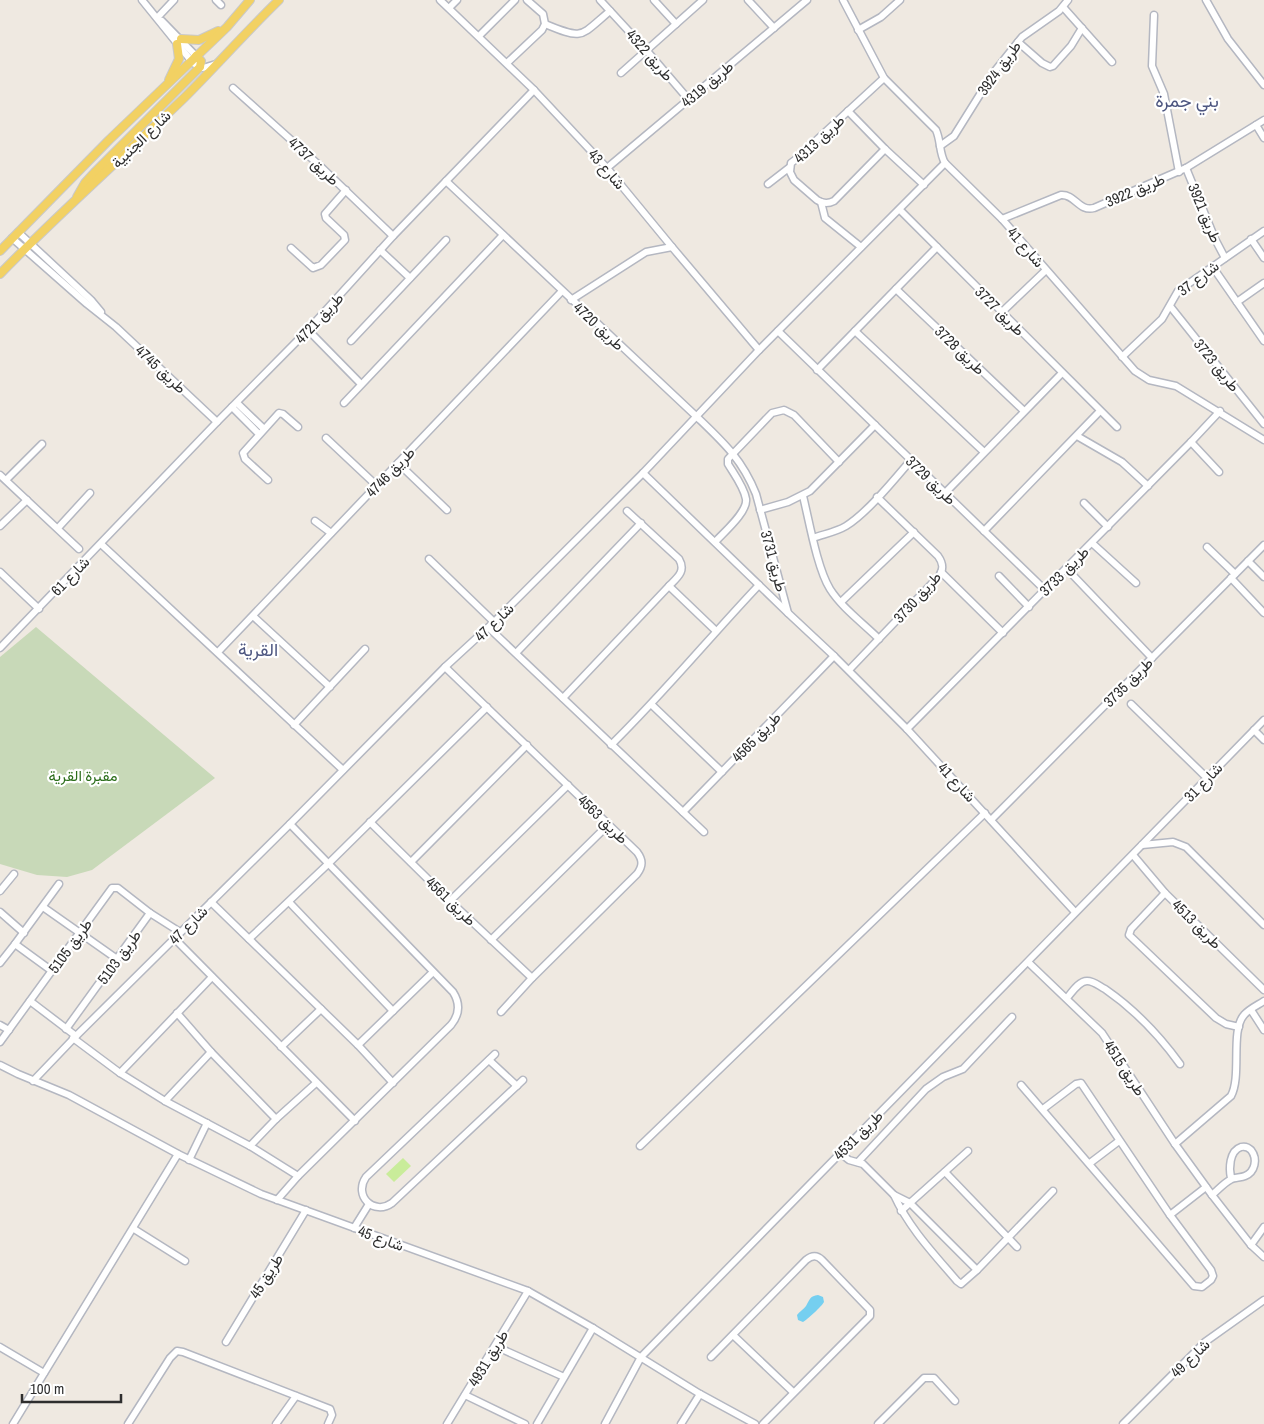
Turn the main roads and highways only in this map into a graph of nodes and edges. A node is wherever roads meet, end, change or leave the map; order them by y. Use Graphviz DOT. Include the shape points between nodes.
graph roads {
  1 [pos="250,0"];
  2 [pos="279,0"];
  3 [pos="226,27"];
  4 [pos="194,58"];
  5 [pos="167,84"];
  6 [pos="75,202"];
  7 [pos="0,251"];
  8 [pos="0,274"];
  1 -- 3 [label="main road, شارع الجنبية"];
  2 -- 6 [label="main road, شارع الجنبية" via="186,96"];
  3 -- 4 [label="main road, شارع الجنبية"];
  3 -- 5 [label="main road" via="199,40 179,42 179,59"];
  4 -- 5 [label="main road, شارع الجنبية"];
  4 -- 6 [label="main road" via="201,62 200,67 96,171"];
  5 -- 7 [label="main road, شارع الجنبية"];
  6 -- 8 [label="main road, شارع الجنبية"];
}
